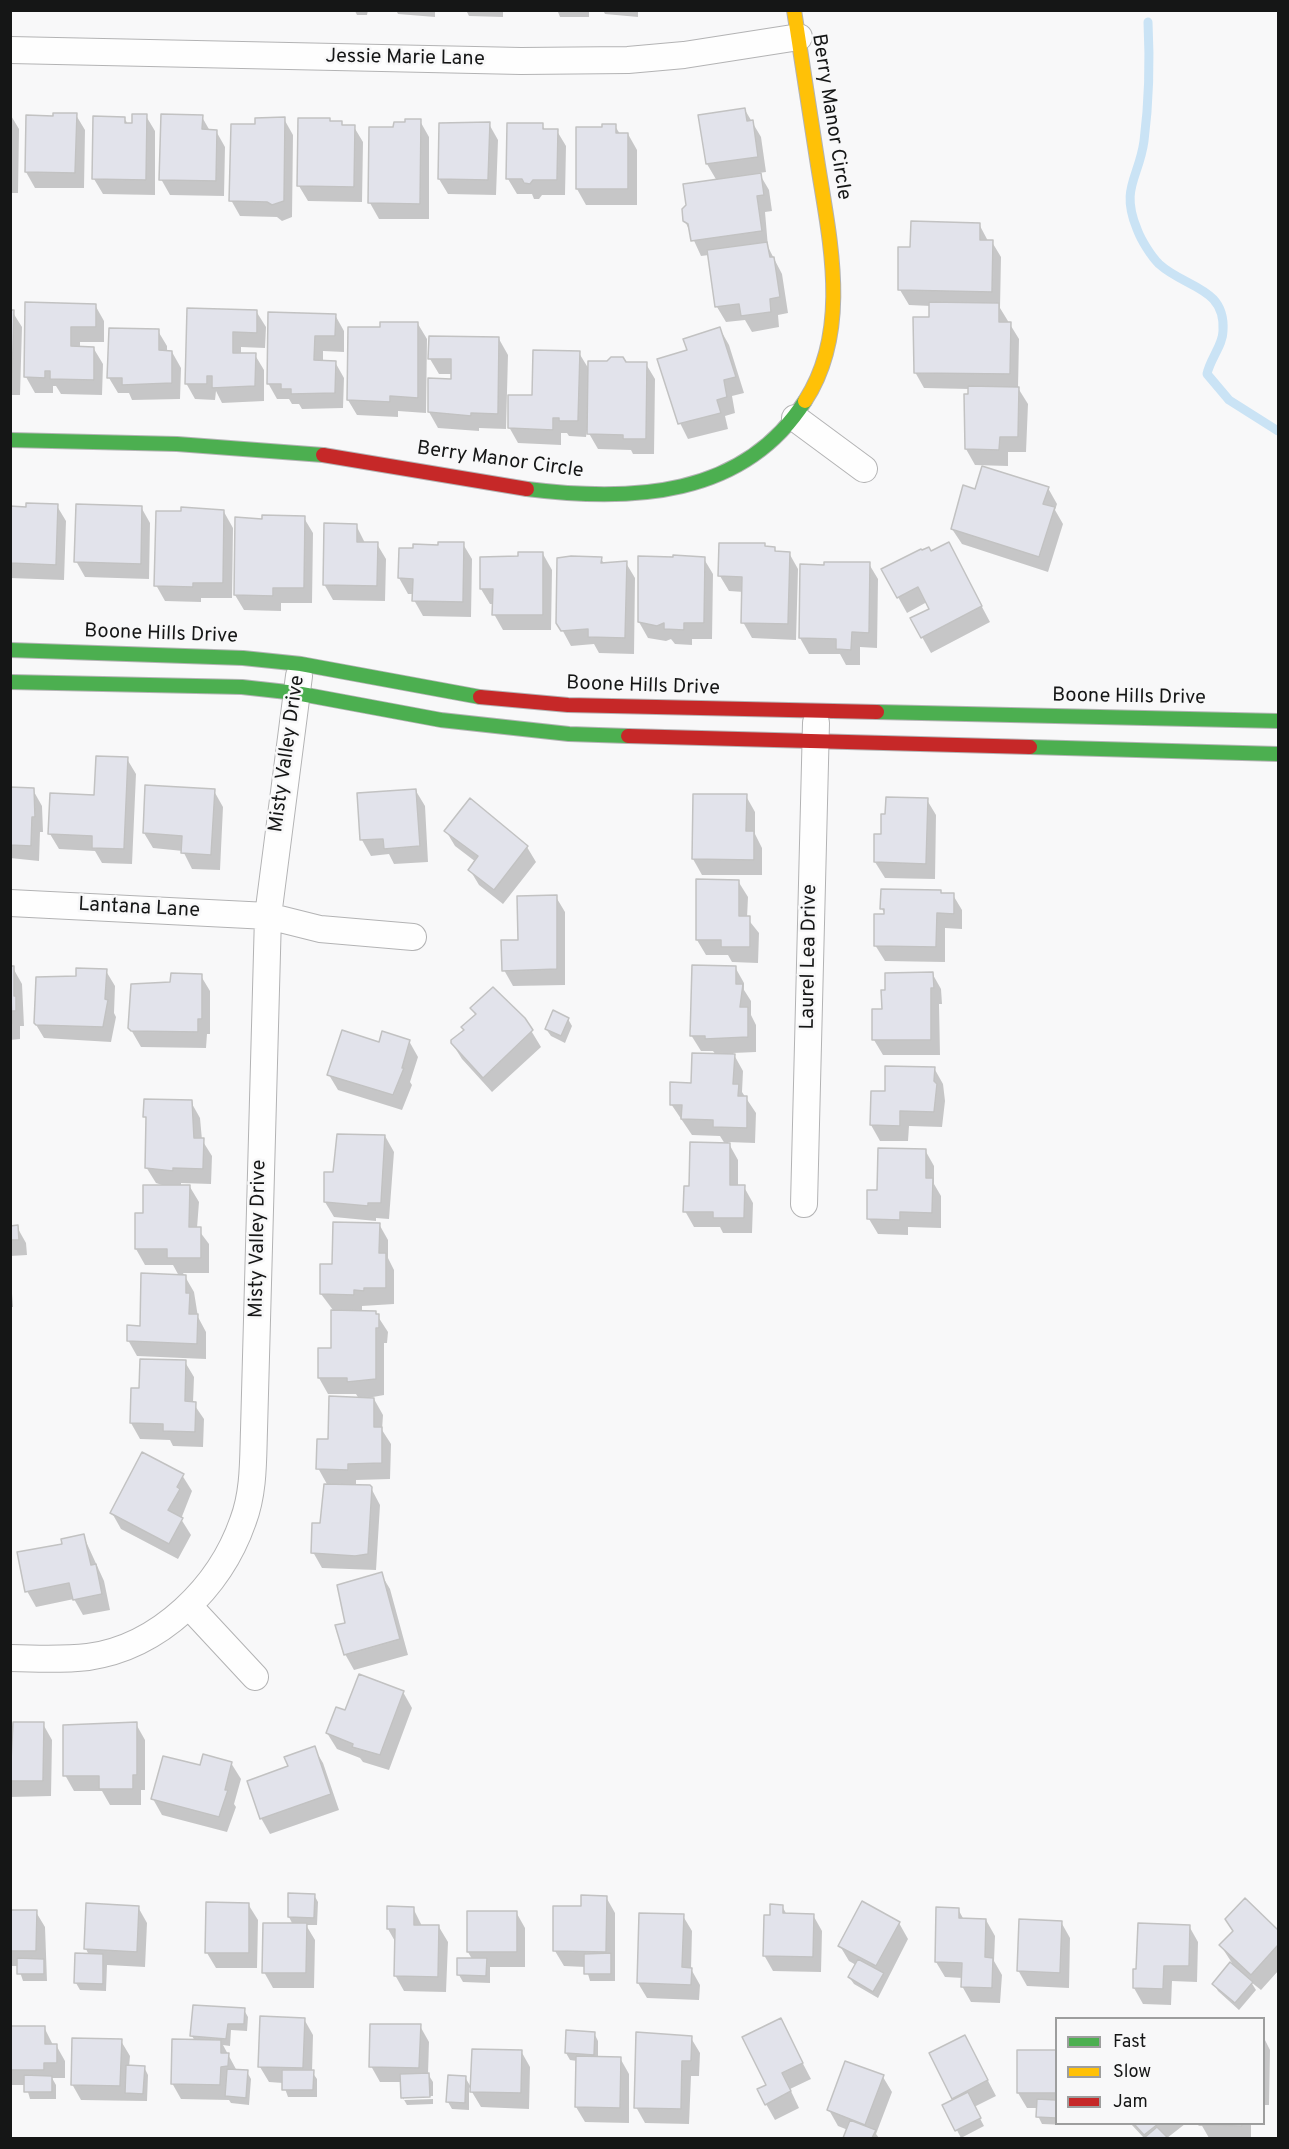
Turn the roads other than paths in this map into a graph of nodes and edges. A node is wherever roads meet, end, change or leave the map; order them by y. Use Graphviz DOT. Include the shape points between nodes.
graph roads {
  1 [pos="794,10"];
  2 [pos="799,37"];
  3 [pos="10,50"];
  4 [pos="795,418"];
  5 [pos="10,440"];
  6 [pos="864,469"];
  7 [pos="10,650"];
  8 [pos="301,664"];
  9 [pos="10,682"];
  10 [pos="296,693"];
  11 [pos="816,711"];
  12 [pos="1278,720"];
  13 [pos="815,740"];
  14 [pos="1278,754"];
  15 [pos="10,903"];
  16 [pos="268,916"];
  17 [pos="413,937"];
  18 [pos="804,1204"];
  19 [pos="189,1606"];
  20 [pos="10,1658"];
  21 [pos="255,1677"];
  1 -- 2 [label="street, Berry Manor Circle"];
  2 -- 3 [label="street, Jessie Marie Lane" via="628,60"];
  2 -- 4 [label="street, Berry Manor Circle" via="835,296 824,361"];
  4 -- 5 [label="street, Berry Manor Circle" via="750,459 689,487 651,495 536,490 465,480 374,460 221,445"];
  4 -- 6 [label="street"];
  7 -- 8 [label="street, Boone Hills Drive" via="243,657"];
  8 -- 10 [label="street, Misty Valley Drive"];
  8 -- 11 [label="street, Boone Hills Drive" via="495,700"];
  9 -- 10 [label="street" via="200,685"];
  10 -- 13 [label="street" via="441,720 557,733"];
  10 -- 16 [label="street, Misty Valley Drive"];
  11 -- 12 [label="street, Boone Hills Drive"];
  11 -- 13 [label="street, Laurel Lea Drive"];
  13 -- 14 [label="street"];
  13 -- 18 [label="street, Laurel Lea Drive"];
  15 -- 16 [label="street, Lantana Lane"];
  16 -- 17 [label="street, Lantana Lane" via="320,929"];
  16 -- 19 [label="street, Misty Valley Drive" via="252,1485 244,1520 229,1554"];
  19 -- 20 [label="street, Misty Valley Drive" via="163,1627 109,1651 90,1656"];
  19 -- 21 [label="street"];
}
